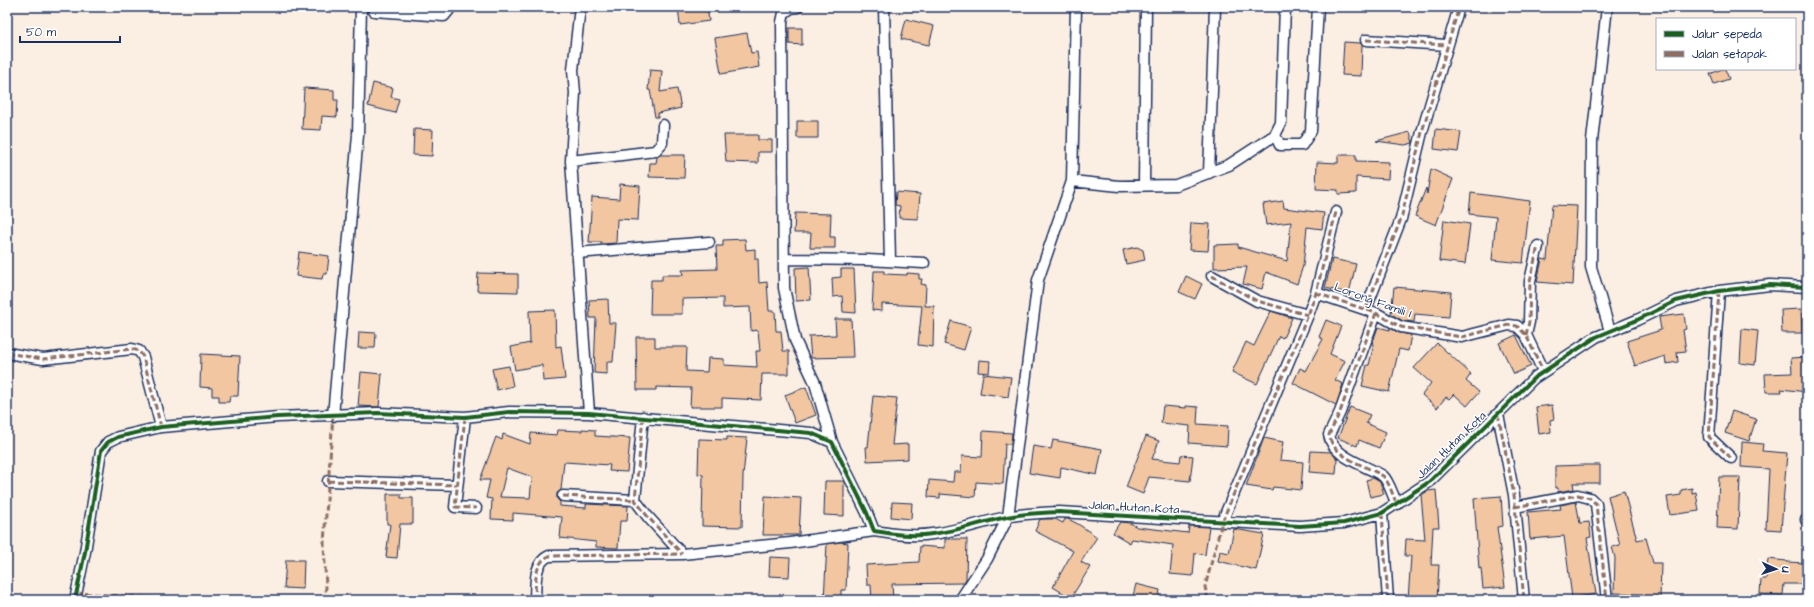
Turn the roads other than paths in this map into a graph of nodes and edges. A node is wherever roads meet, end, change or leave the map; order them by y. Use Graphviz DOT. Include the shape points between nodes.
graph roads {
  1 [pos="361,7"];
  2 [pos="450,7"];
  3 [pos="580,7"];
  4 [pos="798,7"];
  5 [pos="884,7"];
  6 [pos="1076,7"];
  7 [pos="1146,7"];
  8 [pos="1215,7"];
  9 [pos="1285,7"];
  10 [pos="1318,7"];
  11 [pos="1459,7"];
  12 [pos="1607,7"];
  13 [pos="377,9"];
  14 [pos="361,22"];
  15 [pos="1366,40"];
  16 [pos="1447,45"];
  17 [pos="663,126"];
  18 [pos="1275,135"];
  19 [pos="571,161"];
  20 [pos="1209,173"];
  21 [pos="1072,181"];
  22 [pos="1144,185"];
  23 [pos="1336,212"];
  24 [pos="709,242"];
  25 [pos="1538,246"];
  26 [pos="577,254"];
  27 [pos="784,259"];
  28 [pos="890,261"];
  29 [pos="924,263"];
  30 [pos="1212,276"];
  31 [pos="1807,287"];
  32 [pos="1719,291"];
  33 [pos="1316,293"];
  34 [pos="1366,309"];
  35 [pos="1376,313"];
  36 [pos="1308,315"];
  37 [pos="1610,331"];
  38 [pos="1526,335"];
  39 [pos="7,353"];
  40 [pos="1543,370"];
  41 [pos="589,413"];
  42 [pos="1498,414"];
  43 [pos="333,416"];
  44 [pos="465,417"];
  45 [pos="643,418"];
  46 [pos="161,427"];
  47 [pos="832,442"];
  48 [pos="1732,458"];
  49 [pos="328,481"];
  50 [pos="457,485"];
  51 [pos="563,496"];
  52 [pos="635,500"];
  53 [pos="1397,504"];
  54 [pos="1515,507"];
  55 [pos="476,508"];
  56 [pos="1382,513"];
  57 [pos="1008,517"];
  58 [pos="1222,522"];
  59 [pos="874,531"];
  60 [pos="682,554"];
  61 [pos="75,600"];
  62 [pos="535,600"];
  63 [pos="960,600"];
  64 [pos="1388,600"];
  65 [pos="1524,600"];
  66 [pos="1607,600"];
  1 -- 14 [label="street"];
  2 -- 13 [label="street" via="444,16"];
  3 -- 19 [label="street" via="573,70 575,93"];
  4 -- 27 [label="street" via="784,13 782,22"];
  5 -- 28 [label="street"];
  6 -- 21 [label="street"];
  7 -- 22 [label="street"];
  8 -- 20 [label="street"];
  9 -- 18 [label="street" via="1281,123"];
  10 -- 18 [label="street" via="1311,131 1302,145 1280,145"];
  11 -- 16 [label="street"];
  12 -- 37 [label="street" via="1592,141 1591,267"];
  13 -- 14 [label="street"];
  14 -- 43 [label="street" via="358,135"];
  15 -- 16 [label="street"];
  16 -- 34 [label="street" via="1401,219"];
  17 -- 19 [label="street" via="662,143 655,151"];
  18 -- 20 [label="street" via="1229,165"];
  19 -- 26 [label="street"];
  20 -- 22 [label="street" via="1176,185"];
  21 -- 22 [label="street" via="1119,186"];
  21 -- 57 [label="street" via="1038,280"];
  23 -- 33 [label="street"];
  24 -- 26 [label="street"];
  25 -- 38 [label="street" via="1530,281 1529,322"];
  26 -- 41 [label="street"];
  27 -- 28 [label="street"];
  27 -- 47 [label="street" via="784,288 795,340 816,383"];
  28 -- 29 [label="street"];
  30 -- 36 [label="street" via="1257,301"];
  31 -- 32 [label="street, Jalan Hutan Kota" via="1770,285"];
  32 -- 37 [label="street, Jalan Hutan Kota" via="1676,301"];
  32 -- 48 [label="street" via="1709,437"];
  33 -- 34 [label="street, Lorong Famili I"];
  33 -- 36 [label="street, Lorong Famili I"];
  34 -- 35 [label="street, Lorong Famili I"];
  35 -- 38 [label="street, Lorong Famili I" via="1401,327 1462,337 1509,325 1517,326"];
  35 -- 53 [label="street" via="1329,435 1333,446 1357,464 1384,477"];
  36 -- 58 [label="street, Lorong Famili I"];
  37 -- 40 [label="street, Jalan Hutan Kota"];
  38 -- 40 [label="street"];
  39 -- 46 [label="street" via="43,359 132,349 139,351 144,357"];
  40 -- 42 [label="street, Jalan Hutan Kota"];
  41 -- 44 [label="street" via="509,412"];
  41 -- 45 [label="street"];
  42 -- 53 [label="street, Jalan Hutan Kota" via="1429,482"];
  42 -- 54 [label="street"];
  43 -- 44 [label="street" via="378,413"];
  43 -- 46 [label="street" via="278,417"];
  44 -- 50 [label="street"];
  45 -- 47 [label="street" via="811,433"];
  45 -- 52 [label="street"];
  46 -- 61 [label="street" via="118,437 108,442 101,451"];
  47 -- 59 [label="street"];
  49 -- 50 [label="street"];
  50 -- 55 [label="street" via="455,507"];
  51 -- 52 [label="street"];
  52 -- 60 [label="street"];
  53 -- 56 [label="street, Jalan Hutan Kota"];
  54 -- 65 [label="street"];
  54 -- 66 [label="street" via="1578,495 1590,498 1596,504"];
  56 -- 58 [label="street, Jalan Hutan Kota" via="1344,523 1300,526"];
  56 -- 64 [label="street"];
  57 -- 58 [label="street, Jalan Hutan Kota" via="1059,512"];
  57 -- 59 [label="street, Jalan Hutan Kota" via="930,535"];
  57 -- 63 [label="street" via="987,559"];
  59 -- 60 [label="street, Jalan Hutan Kota"];
  60 -- 62 [label="street, Jalan Hutan Kota" via="549,556 543,558 539,564"];
}
